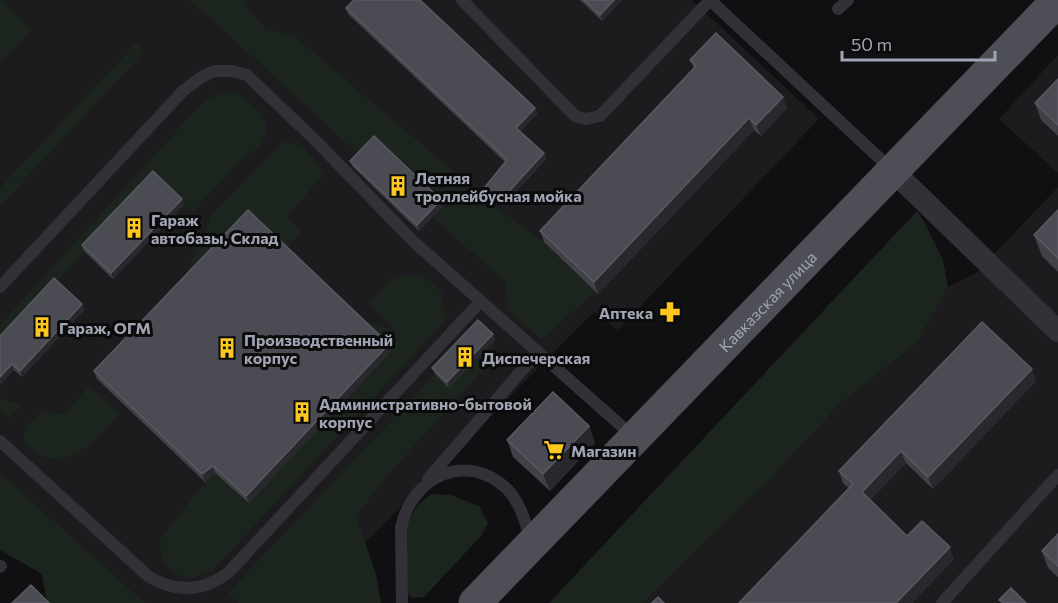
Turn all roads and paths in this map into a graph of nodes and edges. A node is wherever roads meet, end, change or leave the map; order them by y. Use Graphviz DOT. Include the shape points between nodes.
graph roads {
  1 [pos="462,0"];
  2 [pos="710,0"];
  3 [pos="1058,0"];
  4 [pos="892,170"];
  5 [pos="0,287"];
  6 [pos="480,302"];
  7 [pos="1058,331"];
  8 [pos="537,352"];
  9 [pos="636,439"];
  10 [pos="0,441"];
  11 [pos="1058,475"];
  12 [pos="422,487"];
  13 [pos="533,543"];
  14 [pos="402,603"];
  15 [pos="475,603"];
  16 [pos="942,603"];
  1 -- 2 [label="lane" via="575,116 586,119 600,116"];
  2 -- 4 [label="lane"];
  3 -- 4 [label="main road, Кавказская улица"];
  4 -- 7 [label="street"];
  4 -- 9 [label="main road, Кавказская улица"];
  5 -- 6 [label="lane" via="183,91 214,71 231,71 247,75 414,242"];
  6 -- 8 [label="lane"];
  6 -- 10 [label="lane" via="228,573 207,586 170,587 148,576"];
  8 -- 9 [label="lane"];
  8 -- 12 [label="lane"];
  9 -- 13 [label="main road, Кавказская улица"];
  11 -- 16 [label="lane"];
  12 -- 13 [label="lane" via="453,472 488,476 516,500"];
  12 -- 14 [label="lane" via="407,505 400,528"];
  13 -- 15 [label="main road, Кавказская улица"];
}
